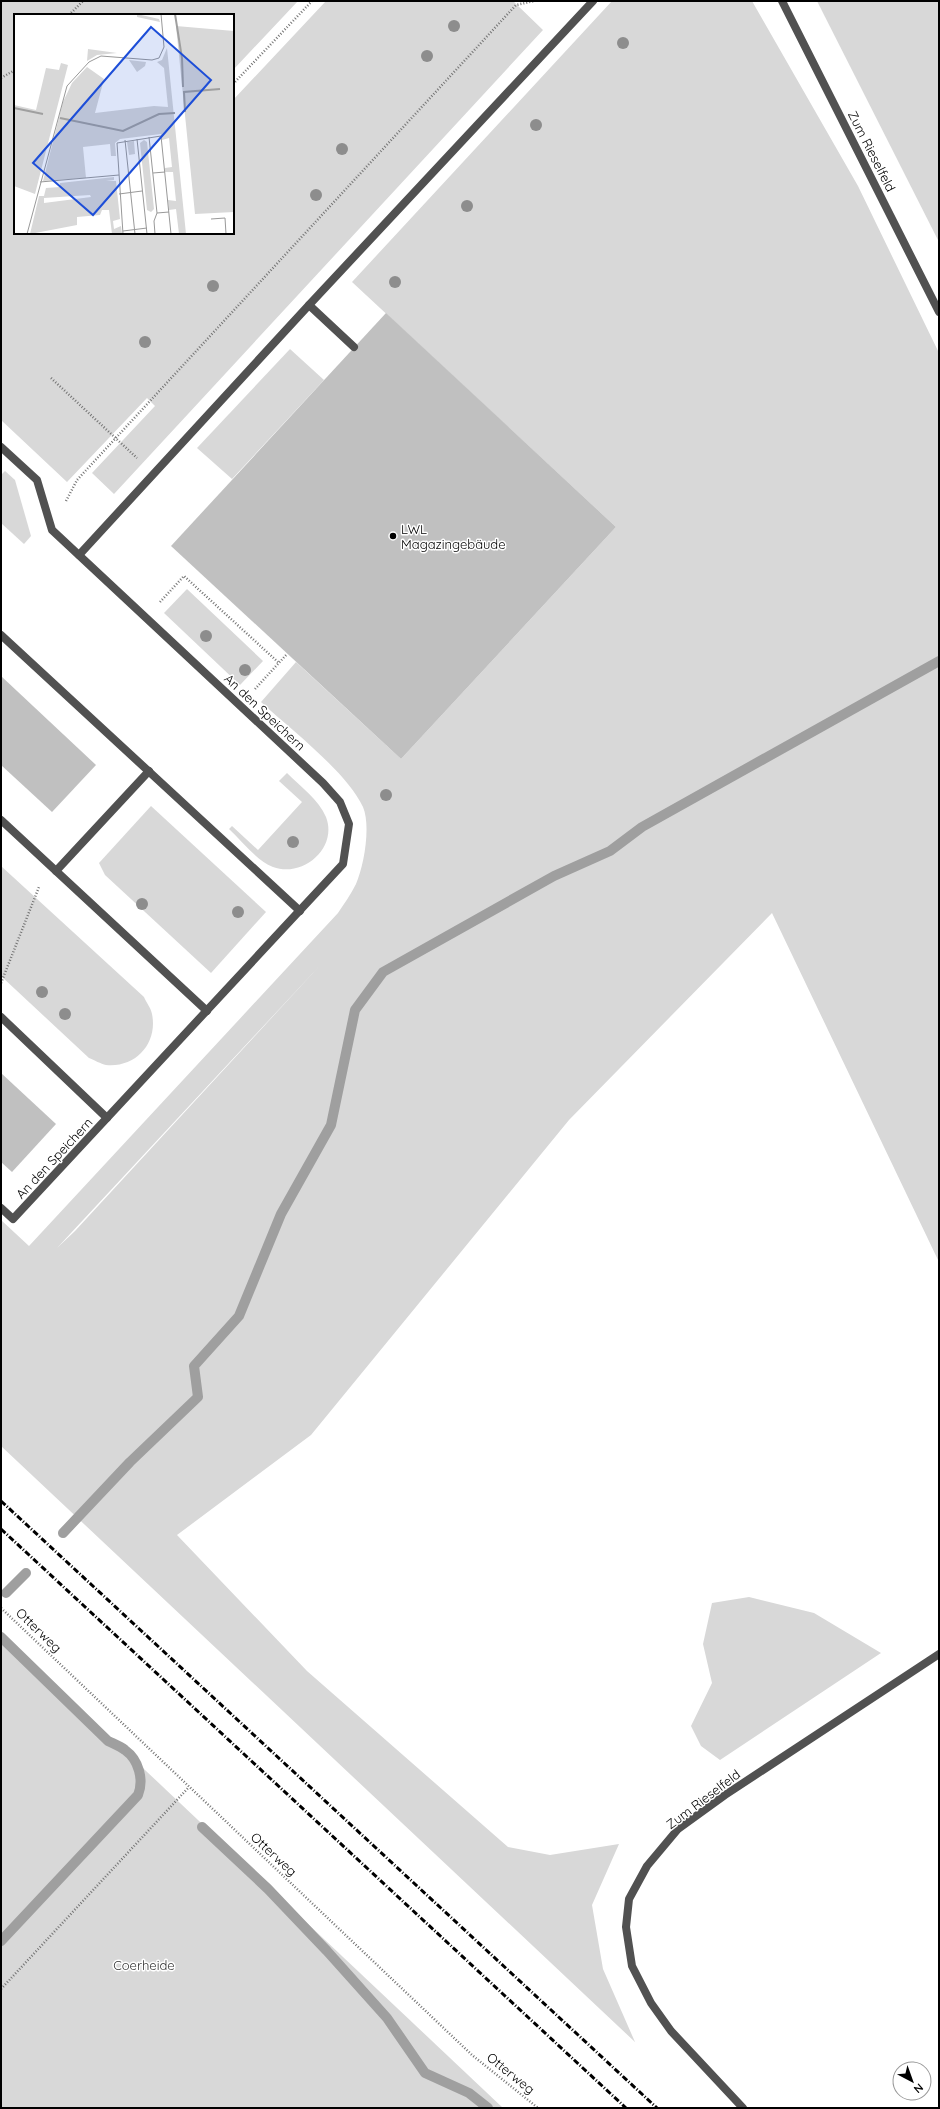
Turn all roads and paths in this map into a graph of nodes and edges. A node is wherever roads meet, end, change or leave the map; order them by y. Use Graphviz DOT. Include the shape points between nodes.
graph roads {
  1 [pos="83,1"];
  2 [pos="312,1"];
  3 [pos="534,1"];
  4 [pos="593,1"];
  5 [pos="782,1"];
  6 [pos="70,14"];
  7 [pos="14,71"];
  8 [pos="1,78"];
  9 [pos="234,83"];
  10 [pos="309,305"];
  11 [pos="939,312"];
  12 [pos="354,347"];
  13 [pos="51,378"];
  14 [pos="116,438"];
  15 [pos="1,447"];
  16 [pos="143,463"];
  17 [pos="52,530"];
  18 [pos="79,555"];
  19 [pos="146,617"];
  20 [pos="1,635"];
  21 [pos="287,654"];
  22 [pos="278,663"];
  23 [pos="265,678"];
  24 [pos="148,771"];
  25 [pos="1,820"];
  26 [pos="49,864"];
  27 [pos="56,871"];
  28 [pos="300,911"];
  29 [pos="1,983"];
  30 [pos="207,1011"];
  31 [pos="1,1017"];
  32 [pos="107,1118"];
  33 [pos="1,1208"];
  34 [pos="1,1608"];
  35 [pos="939,1654"];
  36 [pos="189,1788"];
  37 [pos="1,1989"];
  38 [pos="538,2108"];
  39 [pos="743,2108"];
  1 -- 6 [label="path"];
  2 -- 9 [label="path"];
  3 -- 14 [label="path" via="516,6"];
  4 -- 10 [label="street"];
  5 -- 11 [label="street, Zum Rieselfeld"];
  7 -- 8 [label="path"];
  10 -- 12 [label="street"];
  10 -- 18 [label="street"];
  13 -- 14 [label="path"];
  14 -- 16 [label="path"];
  14 -- 17 [label="path" via="77,480"];
  15 -- 17 [label="street" via="37,480"];
  17 -- 18 [label="street, An den Speichern"];
  18 -- 19 [label="street, An den Speichern"];
  19 -- 22 [label="path" via="184,576"];
  19 -- 28 [label="street, An den Speichern" via="323,782 340,802 349,824 343,864"];
  20 -- 24 [label="street"];
  21 -- 22 [label="path"];
  22 -- 23 [label="path"];
  24 -- 27 [label="street"];
  24 -- 28 [label="street"];
  25 -- 26 [label="street"];
  26 -- 27 [label="street"];
  26 -- 29 [label="path"];
  27 -- 30 [label="street"];
  28 -- 30 [label="street, An den Speichern"];
  30 -- 32 [label="street, An den Speichern"];
  31 -- 32 [label="street, An den Speichern"];
  32 -- 33 [label="street, An den Speichern" via="13,1219"];
  34 -- 36 [label="path, Otterweg"];
  35 -- 39 [label="street, Zum Rieselfeld" via="725,1795 678,1829 647,1866 629,1899 626,1927 632,1966 651,2003 671,2031"];
  36 -- 37 [label="path"];
  36 -- 38 [label="path, Otterweg" via="472,2055"];
}
